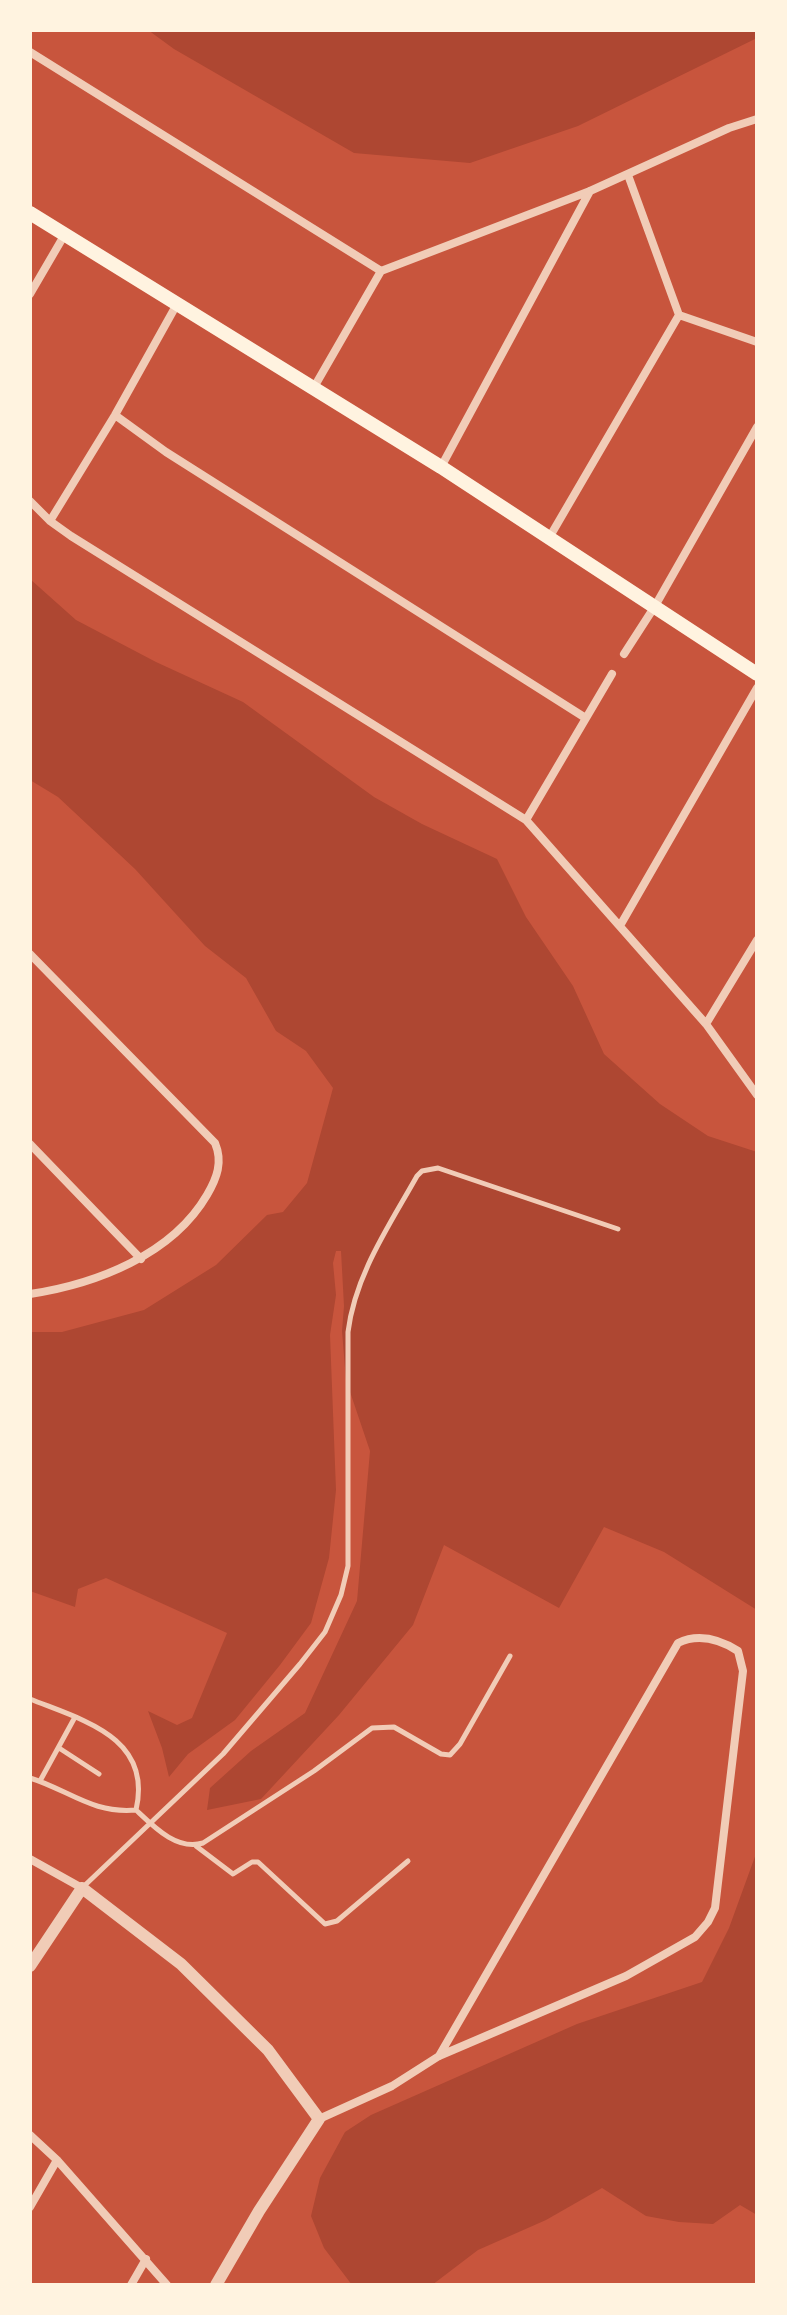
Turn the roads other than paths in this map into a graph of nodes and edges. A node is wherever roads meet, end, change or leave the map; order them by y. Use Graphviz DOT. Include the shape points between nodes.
graph roads {
  1 [pos="30,52"];
  2 [pos="757,119"];
  3 [pos="628,175"];
  4 [pos="590,191"];
  5 [pos="30,213"];
  6 [pos="65,234"];
  7 [pos="381,271"];
  8 [pos="30,294"];
  9 [pos="177,304"];
  10 [pos="679,315"];
  11 [pos="757,342"];
  12 [pos="312,390"];
  13 [pos="115,415"];
  14 [pos="757,427"];
  15 [pos="441,467"];
  16 [pos="30,501"];
  17 [pos="50,521"];
  18 [pos="549,538"];
  19 [pos="655,606"];
  20 [pos="624,654"];
  21 [pos="612,674"];
  22 [pos="757,674"];
  23 [pos="757,688"];
  24 [pos="584,717"];
  25 [pos="526,820"];
  26 [pos="621,924"];
  27 [pos="757,940"];
  28 [pos="30,954"];
  29 [pos="706,1024"];
  30 [pos="757,1095"];
  31 [pos="30,1144"];
  32 [pos="618,1229"];
  33 [pos="141,1259"];
  34 [pos="30,1294"];
  35 [pos="510,1656"];
  36 [pos="30,1699"];
  37 [pos="75,1717"];
  38 [pos="59,1748"];
  39 [pos="99,1774"];
  40 [pos="30,1778"];
  41 [pos="40,1781"];
  42 [pos="136,1810"];
  43 [pos="149,1823"];
  44 [pos="196,1846"];
  45 [pos="30,1859"];
  46 [pos="408,1861"];
  47 [pos="82,1888"];
  48 [pos="30,1966"];
  49 [pos="439,2056"];
  50 [pos="319,2119"];
  51 [pos="30,2135"];
  52 [pos="57,2160"];
  53 [pos="30,2207"];
  54 [pos="146,2259"];
  55 [pos="131,2285"];
  56 [pos="167,2285"];
  57 [pos="216,2285"];
  1 -- 7 [label="street"];
  2 -- 3 [label="street"];
  3 -- 4 [label="street"];
  3 -- 10 [label="street"];
  4 -- 7 [label="street"];
  4 -- 15 [label="street"];
  5 -- 6 [label="main road"];
  6 -- 8 [label="street"];
  6 -- 9 [label="main road"];
  7 -- 12 [label="street"];
  9 -- 12 [label="main road"];
  9 -- 13 [label="street"];
  10 -- 11 [label="street"];
  10 -- 18 [label="street"];
  12 -- 15 [label="main road"];
  13 -- 17 [label="street"];
  13 -- 24 [label="street"];
  14 -- 19 [label="street"];
  15 -- 18 [label="main road"];
  16 -- 17 [label="street"];
  17 -- 25 [label="street"];
  18 -- 19 [label="main road"];
  19 -- 20 [label="street"];
  19 -- 22 [label="main road"];
  21 -- 24 [label="street"];
  23 -- 26 [label="street"];
  24 -- 25 [label="street"];
  25 -- 26 [label="street"];
  26 -- 29 [label="street"];
  27 -- 29 [label="street"];
  28 -- 33 [label="street" via="218,1151 215,1182 204,1200 166,1243"];
  29 -- 30 [label="street"];
  31 -- 33 [label="street"];
  32 -- 43 [label="lane" via="438,1168 417,1176 373,1255 351,1310 348,1566 341,1595 325,1632 300,1664 223,1754"];
  33 -- 34 [label="street" via="61,1289"];
  35 -- 44 [label="lane" via="450,1755 394,1727 372,1728"];
  36 -- 37 [label="lane"];
  37 -- 38 [label="lane"];
  37 -- 42 [label="lane" via="125,1746 136,1769"];
  38 -- 39 [label="lane"];
  38 -- 41 [label="lane"];
  40 -- 41 [label="lane"];
  41 -- 42 [label="lane" via="109,1811"];
  42 -- 43 [label="lane"];
  43 -- 44 [label="lane" via="179,1843"];
  43 -- 47 [label="lane"];
  44 -- 46 [label="lane" via="233,1874 258,1862 325,1924 337,1921"];
  45 -- 47 [label="street"];
  47 -- 48 [label="street"];
  47 -- 50 [label="street" via="181,1964 268,2050"];
  49 -- 49 [label="street" via="626,1976 695,1937 708,1922 715,1908 740,1703 743,1671 738,1651 698,1636 678,1643"];
  49 -- 50 [label="street" via="392,2086"];
  50 -- 57 [label="street"];
  51 -- 52 [label="street"];
  52 -- 53 [label="street"];
  52 -- 54 [label="street"];
  54 -- 55 [label="street"];
  54 -- 56 [label="street"];
}
